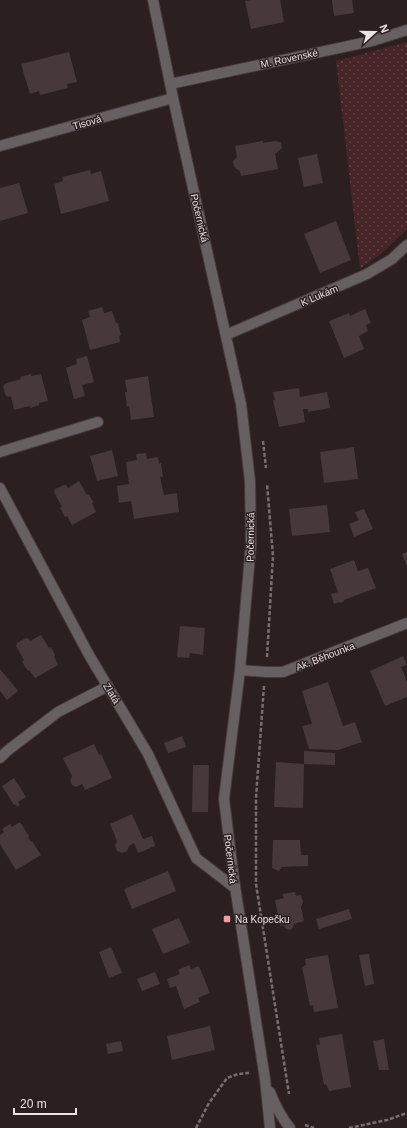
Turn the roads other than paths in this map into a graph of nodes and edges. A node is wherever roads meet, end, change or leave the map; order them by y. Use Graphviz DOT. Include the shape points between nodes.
graph roads {
  1 [pos="153,0"];
  2 [pos="407,30"];
  3 [pos="170,84"];
  4 [pos="173,98"];
  5 [pos="0,146"];
  6 [pos="407,245"];
  7 [pos="226,335"];
  8 [pos="98,422"];
  9 [pos="0,452"];
  10 [pos="0,488"];
  11 [pos="407,624"];
  12 [pos="240,670"];
  13 [pos="108,686"];
  14 [pos="0,758"];
  15 [pos="235,888"];
  16 [pos="264,1075"];
  17 [pos="270,1128"];
  18 [pos="290,1128"];
  1 -- 3 [label="street, Počernická"];
  2 -- 3 [label="street, M. Rovenské"];
  3 -- 4 [label="street, Počernická"];
  4 -- 5 [label="street, Tisová"];
  4 -- 7 [label="street, Počernická"];
  6 -- 7 [label="street, K Lukám" via="392,259 367,274"];
  7 -- 12 [label="street, Počernická" via="240,404 250,481 251,544"];
  8 -- 9 [label="street"];
  10 -- 13 [label="street, Zlatá"];
  11 -- 12 [label="street, Ak. Běhounka" via="284,672"];
  12 -- 15 [label="street, Počernická" via="224,799"];
  13 -- 14 [label="street" via="58,712"];
  13 -- 15 [label="street, Zlatá" via="148,754 196,858"];
  15 -- 16 [label="street, Počernická"];
  16 -- 17 [label="street, Počernická"];
  16 -- 18 [label="street, Počernická" via="274,1102"];
}
